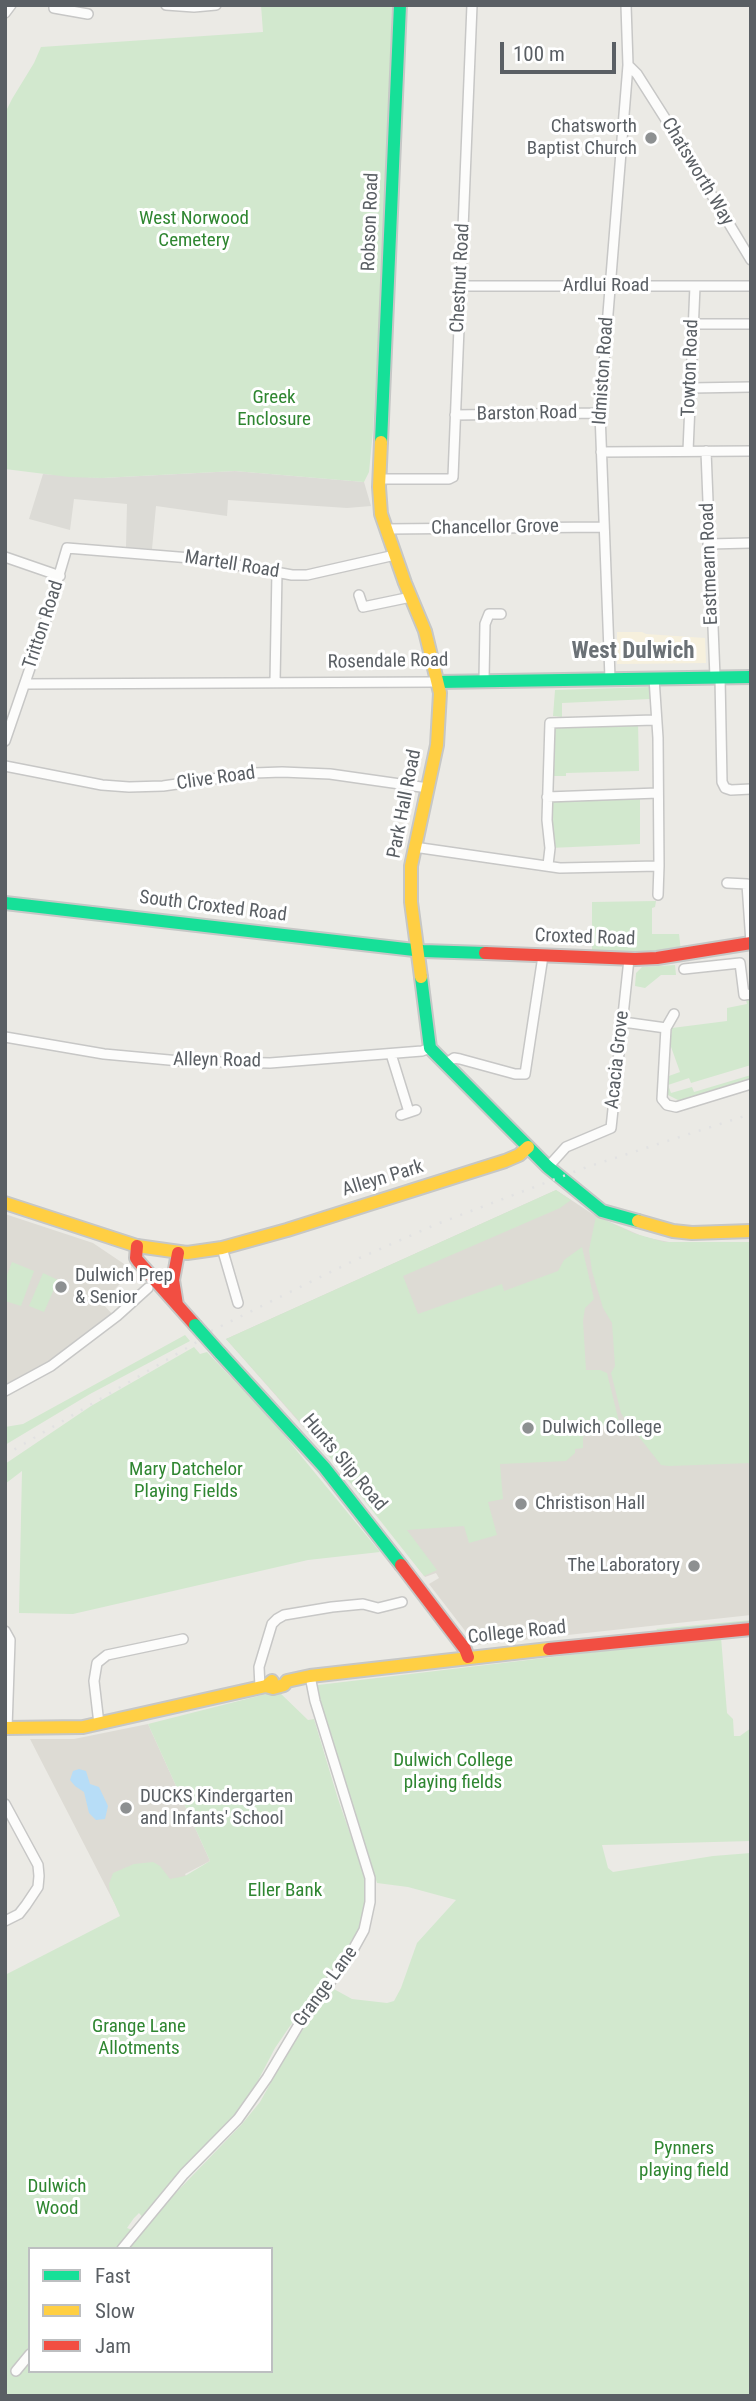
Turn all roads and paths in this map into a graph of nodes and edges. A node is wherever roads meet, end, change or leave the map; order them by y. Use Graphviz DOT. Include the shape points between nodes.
graph roads {
  1 [pos="11,5"];
  2 [pos="54,5"];
  3 [pos="166,5"];
  4 [pos="400,5"];
  5 [pos="472,5"];
  6 [pos="626,5"];
  7 [pos="211,6"];
  8 [pos="5,13"];
  9 [pos="88,14"];
  10 [pos="628,65"];
  11 [pos="643,84"];
  12 [pos="626,89"];
  13 [pos="751,260"];
  14 [pos="461,286"];
  15 [pos="610,286"];
  16 [pos="695,286"];
  17 [pos="751,286"];
  18 [pos="693,324"];
  19 [pos="751,324"];
  20 [pos="751,387"];
  21 [pos="691,388"];
  22 [pos="600,413"];
  23 [pos="455,415"];
  24 [pos="688,451"];
  25 [pos="706,451"];
  26 [pos="751,451"];
  27 [pos="601,452"];
  28 [pos="380,480"];
  29 [pos="603,527"];
  30 [pos="386,529"];
  31 [pos="751,543"];
  32 [pos="708,544"];
  33 [pos="67,548"];
  34 [pos="395,555"];
  35 [pos="5,557"];
  36 [pos="277,572"];
  37 [pos="60,576"];
  38 [pos="359,595"];
  39 [pos="411,597"];
  40 [pos="501,614"];
  41 [pos="718,677"];
  42 [pos="751,677"];
  43 [pos="610,678"];
  44 [pos="654,678"];
  45 [pos="484,680"];
  46 [pos="275,682"];
  47 [pos="438,682"];
  48 [pos="25,684"];
  49 [pos="655,720"];
  50 [pos="5,741"];
  51 [pos="5,766"];
  52 [pos="428,788"];
  53 [pos="751,789"];
  54 [pos="658,793"];
  55 [pos="547,797"];
  56 [pos="414,847"];
  57 [pos="548,865"];
  58 [pos="659,866"];
  59 [pos="727,883"];
  60 [pos="658,895"];
  61 [pos="5,903"];
  62 [pos="751,943"];
  63 [pos="417,951"];
  64 [pos="543,956"];
  65 [pos="629,959"];
  66 [pos="684,970"];
  67 [pos="751,994"];
  68 [pos="674,1014"];
  69 [pos="623,1022"];
  70 [pos="666,1028"];
  71 [pos="5,1037"];
  72 [pos="430,1048"];
  73 [pos="391,1054"];
  74 [pos="445,1064"];
  75 [pos="751,1084"];
  76 [pos="408,1113"];
  77 [pos="528,1147"];
  78 [pos="548,1167"];
  79 [pos="5,1203"];
  80 [pos="751,1231"];
  81 [pos="137,1247"];
  82 [pos="222,1248"];
  83 [pos="178,1253"];
  84 [pos="148,1287"];
  85 [pos="238,1303"];
  86 [pos="177,1306"];
  87 [pos="5,1391"];
  88 [pos="402,1602"];
  89 [pos="751,1629"];
  90 [pos="5,1631"];
  91 [pos="183,1639"];
  92 [pos="468,1657"];
  93 [pos="310,1676"];
  94 [pos="263,1686"];
  95 [pos="99,1724"];
  96 [pos="6,1728"];
  97 [pos="7,1811"];
  98 [pos="5,1921"];
  99 [pos="124,2247"];
  100 [pos="28,2356"];
  101 [pos="16,2371"];
  1 -- 8 [label="street"];
  2 -- 9 [label="street"];
  3 -- 7 [label="street"];
  4 -- 28 [label="street, Robson Road"];
  5 -- 14 [label="street, Chestnut Road"];
  6 -- 10 [label="street"];
  10 -- 11 [label="street, Chatsworth Way"];
  10 -- 12 [label="street, Idmiston Road"];
  11 -- 12 [label="street"];
  11 -- 13 [label="street, Chatsworth Way"];
  12 -- 15 [label="street, Idmiston Road"];
  14 -- 15 [label="street, Ardlui Road"];
  14 -- 23 [label="street, Chestnut Road"];
  15 -- 16 [label="street, Ardlui Road"];
  15 -- 22 [label="street, Idmiston Road"];
  16 -- 17 [label="street, Ardlui Road"];
  16 -- 18 [label="street, Towton Road"];
  18 -- 19 [label="street"];
  18 -- 21 [label="street, Towton Road"];
  20 -- 21 [label="street"];
  21 -- 24 [label="street, Towton Road"];
  22 -- 23 [label="street, Barston Road"];
  22 -- 27 [label="street, Idmiston Road"];
  23 -- 28 [label="street, Chestnut Road" via="452,478"];
  24 -- 25 [label="street"];
  24 -- 27 [label="street"];
  25 -- 26 [label="street"];
  25 -- 32 [label="street, Eastmearn Road"];
  27 -- 29 [label="street, Idmiston Road"];
  28 -- 30 [label="street, Park Hall Road"];
  29 -- 30 [label="street, Chancellor Grove"];
  29 -- 43 [label="street, Idmiston Road"];
  30 -- 34 [label="street, Park Hall Road"];
  31 -- 32 [label="street"];
  32 -- 41 [label="street, Eastmearn Road"];
  33 -- 36 [label="street, Martell Road" via="203,559"];
  33 -- 37 [label="street, Tritton Road"];
  34 -- 36 [label="street, Martell Road" via="307,575"];
  34 -- 39 [label="street, Park Hall Road"];
  35 -- 37 [label="street"];
  36 -- 46 [label="street"];
  37 -- 48 [label="street, Tritton Road"];
  38 -- 39 [label="street" via="363,607"];
  39 -- 47 [label="street, Park Hall Road"];
  40 -- 45 [label="street" via="489,614 485,624"];
  41 -- 42 [label="street, Rosendale Road"];
  41 -- 44 [label="street, Rosendale Road"];
  41 -- 53 [label="street, Eastmearn Road" via="722,782 731,790"];
  43 -- 44 [label="street, Rosendale Road"];
  43 -- 45 [label="street, Rosendale Road"];
  44 -- 49 [label="street"];
  45 -- 47 [label="street, Rosendale Road"];
  46 -- 47 [label="street, Rosendale Road"];
  46 -- 48 [label="street, Rosendale Road"];
  47 -- 52 [label="street, Park Hall Road" via="437,745"];
  48 -- 50 [label="street, Tritton Road"];
  49 -- 54 [label="street"];
  49 -- 55 [label="street" via="550,723"];
  51 -- 52 [label="street, Clive Road" via="129,787 282,772"];
  52 -- 56 [label="street, Park Hall Road"];
  54 -- 55 [label="street"];
  54 -- 58 [label="street"];
  55 -- 57 [label="street"];
  56 -- 57 [label="street"];
  56 -- 63 [label="street, Park Hall Road" via="410,888"];
  57 -- 58 [label="street"];
  58 -- 60 [label="street"];
  59 -- 62 [label="street" via="747,884"];
  61 -- 63 [label="street, South Croxted Road"];
  62 -- 65 [label="street, Croxted Road"];
  63 -- 64 [label="street, Croxted Road"];
  63 -- 72 [label="street, Park Hall Road"];
  64 -- 65 [label="street, Croxted Road"];
  64 -- 74 [label="street" via="525,1074 454,1058"];
  65 -- 69 [label="street, Acacia Grove"];
  66 -- 67 [label="street" via="740,963 744,995"];
  68 -- 70 [label="street"];
  69 -- 70 [label="street"];
  69 -- 78 [label="street, Acacia Grove" via="611,1128 566,1147"];
  70 -- 75 [label="street" via="662,1099 667,1105 676,1107"];
  71 -- 73 [label="street, Alleyn Road" via="180,1061 270,1063"];
  72 -- 73 [label="street, Alleyn Road"];
  72 -- 74 [label="street"];
  73 -- 76 [label="street"];
  74 -- 77 [label="street"];
  77 -- 78 [label="street"];
  77 -- 82 [label="street, Alleyn Park" via="505,1161"];
  78 -- 80 [label="street" via="589,1202 617,1217 684,1233"];
  79 -- 81 [label="street, Alleyn Park"];
  81 -- 83 [label="street, Alleyn Park"];
  81 -- 86 [label="street, Hunts Slip Road" via="138,1261"];
  82 -- 83 [label="street, Alleyn Park"];
  82 -- 85 [label="street"];
  83 -- 86 [label="street" via="173,1280"];
  84 -- 87 [label="street" via="144,1298 51,1366"];
  86 -- 92 [label="street, Hunts Slip Road, bridge" via="331,1476 427,1597"];
  88 -- 94 [label="street" via="379,1608 363,1604 332,1607 277,1619 259,1667"];
  89 -- 92 [label="street, College Road"];
  90 -- 96 [label="street" via="10,1640"];
  91 -- 95 [label="street" via="107,1655 97,1662 94,1681"];
  92 -- 93 [label="street, College Road"];
  93 -- 94 [label="street, College Road"];
  93 -- 99 [label="street, Grange Lane" via="370,1878 364,1930 238,2119 184,2174"];
  94 -- 95 [label="street, College Road"];
  95 -- 96 [label="street, College Road"];
  97 -- 98 [label="street" via="39,1876 38,1887 26,1905"];
  100 -- 101 [label="street"];
}
